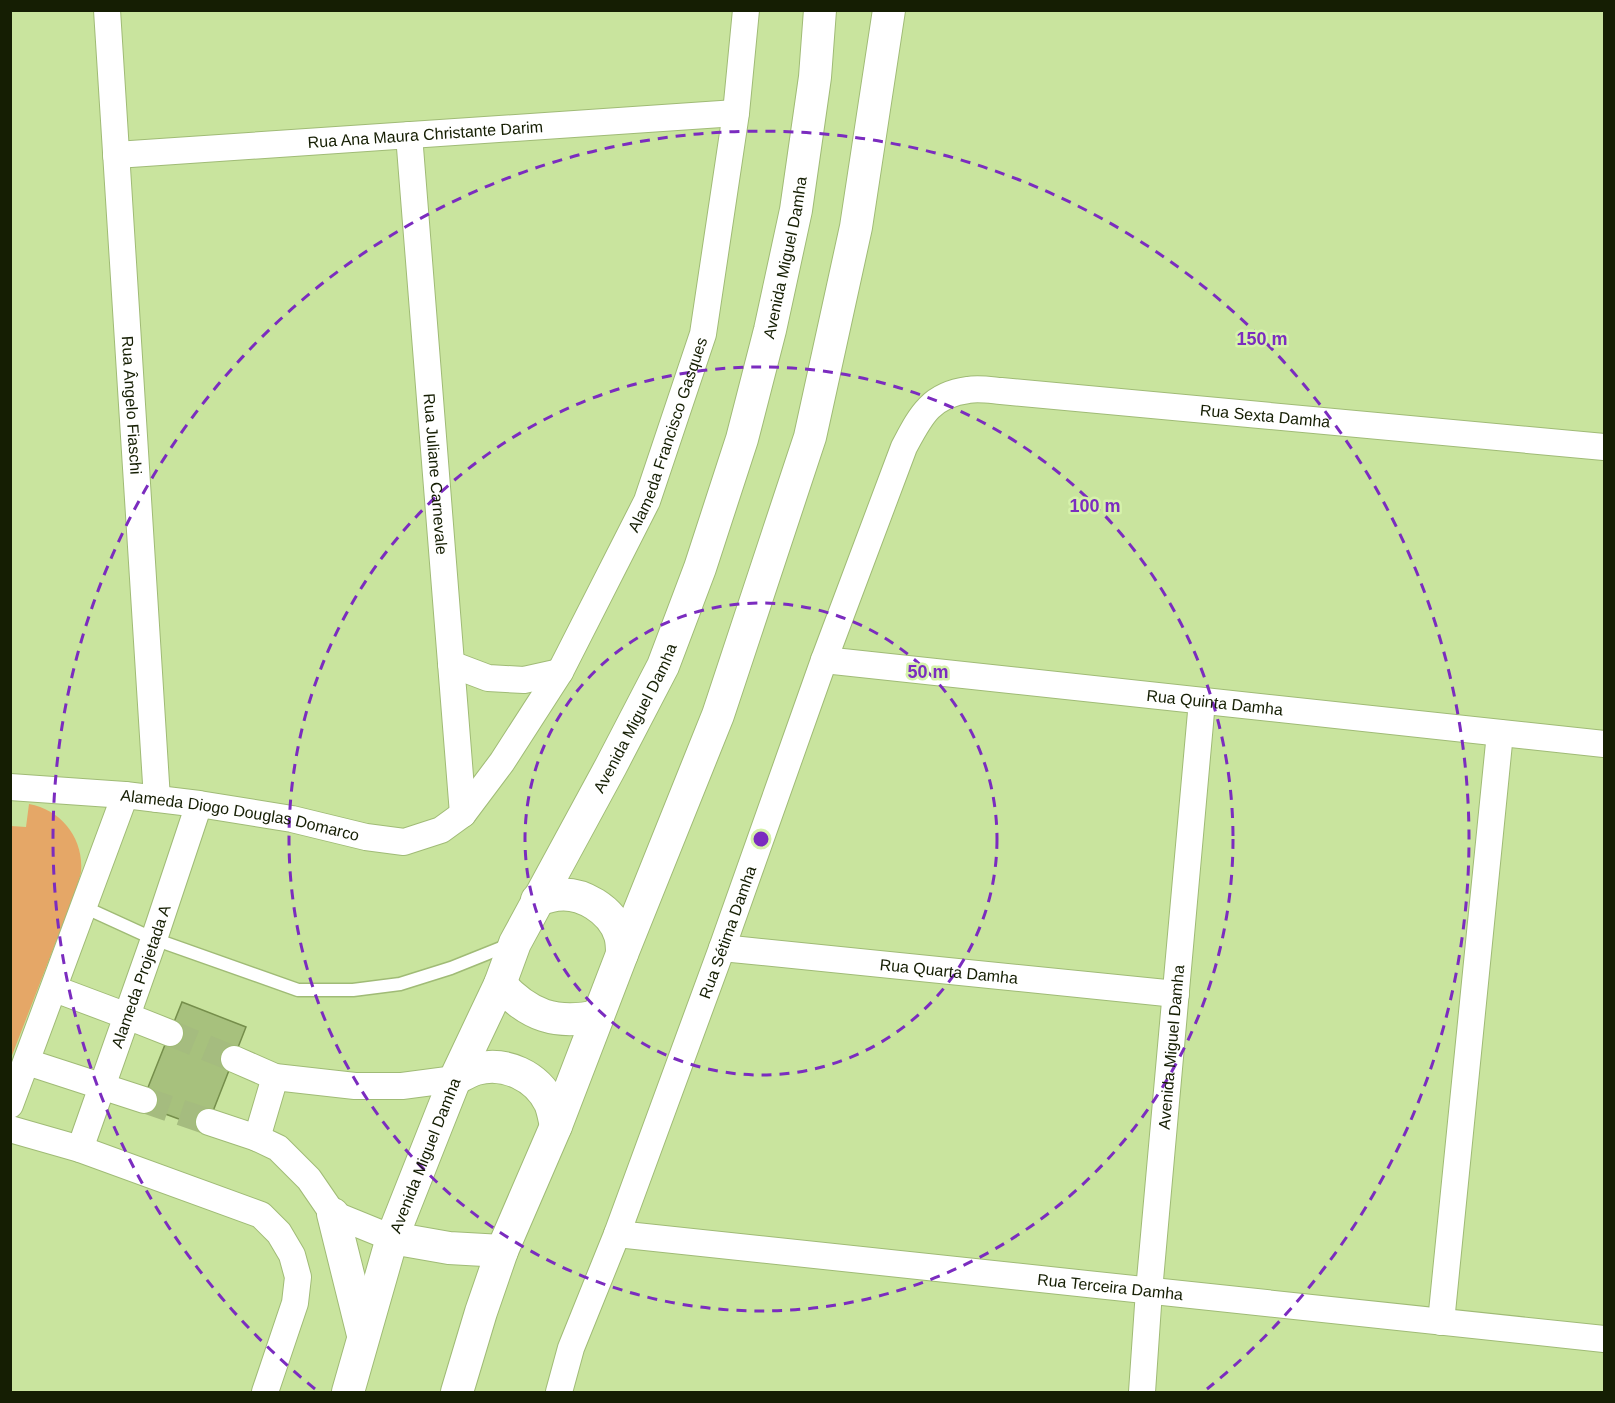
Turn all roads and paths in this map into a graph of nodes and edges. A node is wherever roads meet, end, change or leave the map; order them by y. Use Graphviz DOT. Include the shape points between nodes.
graph roads {
  1 [pos="107,10"];
  2 [pos="746,10"];
  3 [pos="820,10"];
  4 [pos="889,10"];
  5 [pos="736,113"];
  6 [pos="409,135"];
  7 [pos="116,155"];
  8 [pos="929,406"];
  9 [pos="1605,447"];
  10 [pos="824,660"];
  11 [pos="451,664"];
  12 [pos="560,672"];
  13 [pos="1202,701"];
  14 [pos="1500,733"];
  15 [pos="1605,744"];
  16 [pos="10,787"];
  17 [pos="126,795"];
  18 [pos="157,799"];
  19 [pos="199,804"];
  20 [pos="463,814"];
  21 [pos="537,900"];
  22 [pos="84,907"];
  23 [pos="154,939"];
  24 [pos="515,943"];
  25 [pos="722,948"];
  26 [pos="622,954"];
  27 [pos="500,984"];
  28 [pos="55,989"];
  29 [pos="1176,994"];
  30 [pos="127,1016"];
  31 [pos="598,1016"];
  32 [pos="170,1033"];
  33 [pos="234,1059"];
  34 [pos="27,1062"];
  35 [pos="274,1077"];
  36 [pos="455,1079"];
  37 [pos="102,1086"];
  38 [pos="144,1100"];
  39 [pos="10,1105"];
  40 [pos="209,1122"];
  41 [pos="556,1126"];
  42 [pos="10,1130"];
  43 [pos="257,1138"];
  44 [pos="80,1149"];
  45 [pos="333,1214"];
  46 [pos="616,1234"];
  47 [pos="392,1238"];
  48 [pos="502,1251"];
  49 [pos="1149,1291"];
  50 [pos="1441,1322"];
  51 [pos="364,1337"];
  52 [pos="1605,1339"];
  53 [pos="266,1392"];
  54 [pos="348,1392"];
  55 [pos="457,1392"];
  56 [pos="559,1392"];
  57 [pos="1142,1392"];
  1 -- 7 [label="street, Rua Ângelo Fiaschi"];
  2 -- 5 [label="street, Alameda Francisco Gasques"];
  3 -- 21 [label="street, Avenida Miguel Damha" via="815,77 796,210 742,440 663,666"];
  4 -- 26 [label="street" via="856,227 810,437 718,716"];
  5 -- 6 [label="street, Rua Ana Maura Christante Darim"];
  5 -- 12 [label="street, Alameda Francisco Gasques" via="703,334 646,501"];
  6 -- 7 [label="street, Rua Ana Maura Christante Darim"];
  6 -- 11 [label="street, Rua Juliane Carnevale"];
  7 -- 18 [label="street, Rua Ângelo Fiaschi"];
  8 -- 9 [label="street, Rua Sexta Damha" via="948,394 970,389"];
  8 -- 10 [label="street, Rua Sétima Damha" via="904,447"];
  10 -- 13 [label="street, Rua Quinta Damha"];
  10 -- 25 [label="street, Rua Sétima Damha"];
  11 -- 12 [label="street" via="488,678 524,680"];
  11 -- 20 [label="street, Rua Juliane Carnevale"];
  12 -- 20 [label="street, Alameda Francisco Gasques"];
  13 -- 14 [label="street, Rua Quinta Damha"];
  13 -- 29 [label="street, Avenida Miguel Damha"];
  14 -- 15 [label="street, Rua Quinta Damha"];
  14 -- 50 [label="street"];
  16 -- 17 [label="street, Alameda Diogo Douglas Domarco"];
  17 -- 18 [label="street, Alameda Diogo Douglas Domarco"];
  17 -- 22 [label="street"];
  18 -- 19 [label="street, Alameda Diogo Douglas Domarco"];
  19 -- 20 [label="street, Alameda Diogo Douglas Domarco" via="404,842 441,830"];
  19 -- 23 [label="street, Alameda Projetada A"];
  21 -- 24 [label="street, Avenida Miguel Damha"];
  21 -- 26 [label="street" via="557,894 595,903 610,916 620,934"];
  22 -- 23 [label="lane"];
  22 -- 28 [label="street"];
  23 -- 24 [label="lane" via="298,990 353,990 400,984"];
  23 -- 30 [label="street, Alameda Projetada A"];
  24 -- 27 [label="street, Avenida Miguel Damha"];
  25 -- 29 [label="street, Rua Quarta Damha"];
  25 -- 46 [label="street, Rua Sétima Damha"];
  26 -- 31 [label="street"];
  27 -- 31 [label="street" via="512,998 544,1016 562,1020"];
  27 -- 36 [label="street, Avenida Miguel Damha"];
  28 -- 30 [label="street"];
  28 -- 34 [label="street"];
  29 -- 49 [label="street, Avenida Miguel Damha"];
  30 -- 32 [label="street"];
  30 -- 37 [label="street, Alameda Projetada A"];
  31 -- 41 [label="street"];
  33 -- 35 [label="street"];
  34 -- 37 [label="street"];
  34 -- 39 [label="street"];
  35 -- 36 [label="street" via="355,1086 402,1086"];
  35 -- 43 [label="street"];
  36 -- 41 [label="street" via="475,1069 498,1066 519,1072 537,1085 550,1104"];
  36 -- 47 [label="street, Avenida Miguel Damha"];
  37 -- 38 [label="street"];
  37 -- 44 [label="street, Alameda Projetada A"];
  40 -- 43 [label="street"];
  41 -- 48 [label="street"];
  42 -- 44 [label="street"];
  43 -- 45 [label="street" via="278,1148 309,1179"];
  44 -- 53 [label="street" via="261,1215 279,1233 292,1255 298,1278 295,1303"];
  45 -- 47 [label="street"];
  45 -- 51 [label="street"];
  46 -- 49 [label="street, Rua Terceira Damha"];
  46 -- 56 [label="street, Rua Sétima Damha" via="571,1348"];
  47 -- 48 [label="street" via="449,1248"];
  47 -- 51 [label="street, Avenida Miguel Damha"];
  48 -- 55 [label="street"];
  49 -- 50 [label="street, Rua Terceira Damha"];
  49 -- 57 [label="street, Avenida Miguel Damha"];
  50 -- 52 [label="street, Rua Terceira Damha"];
  51 -- 54 [label="street, Avenida Miguel Damha"];
}
